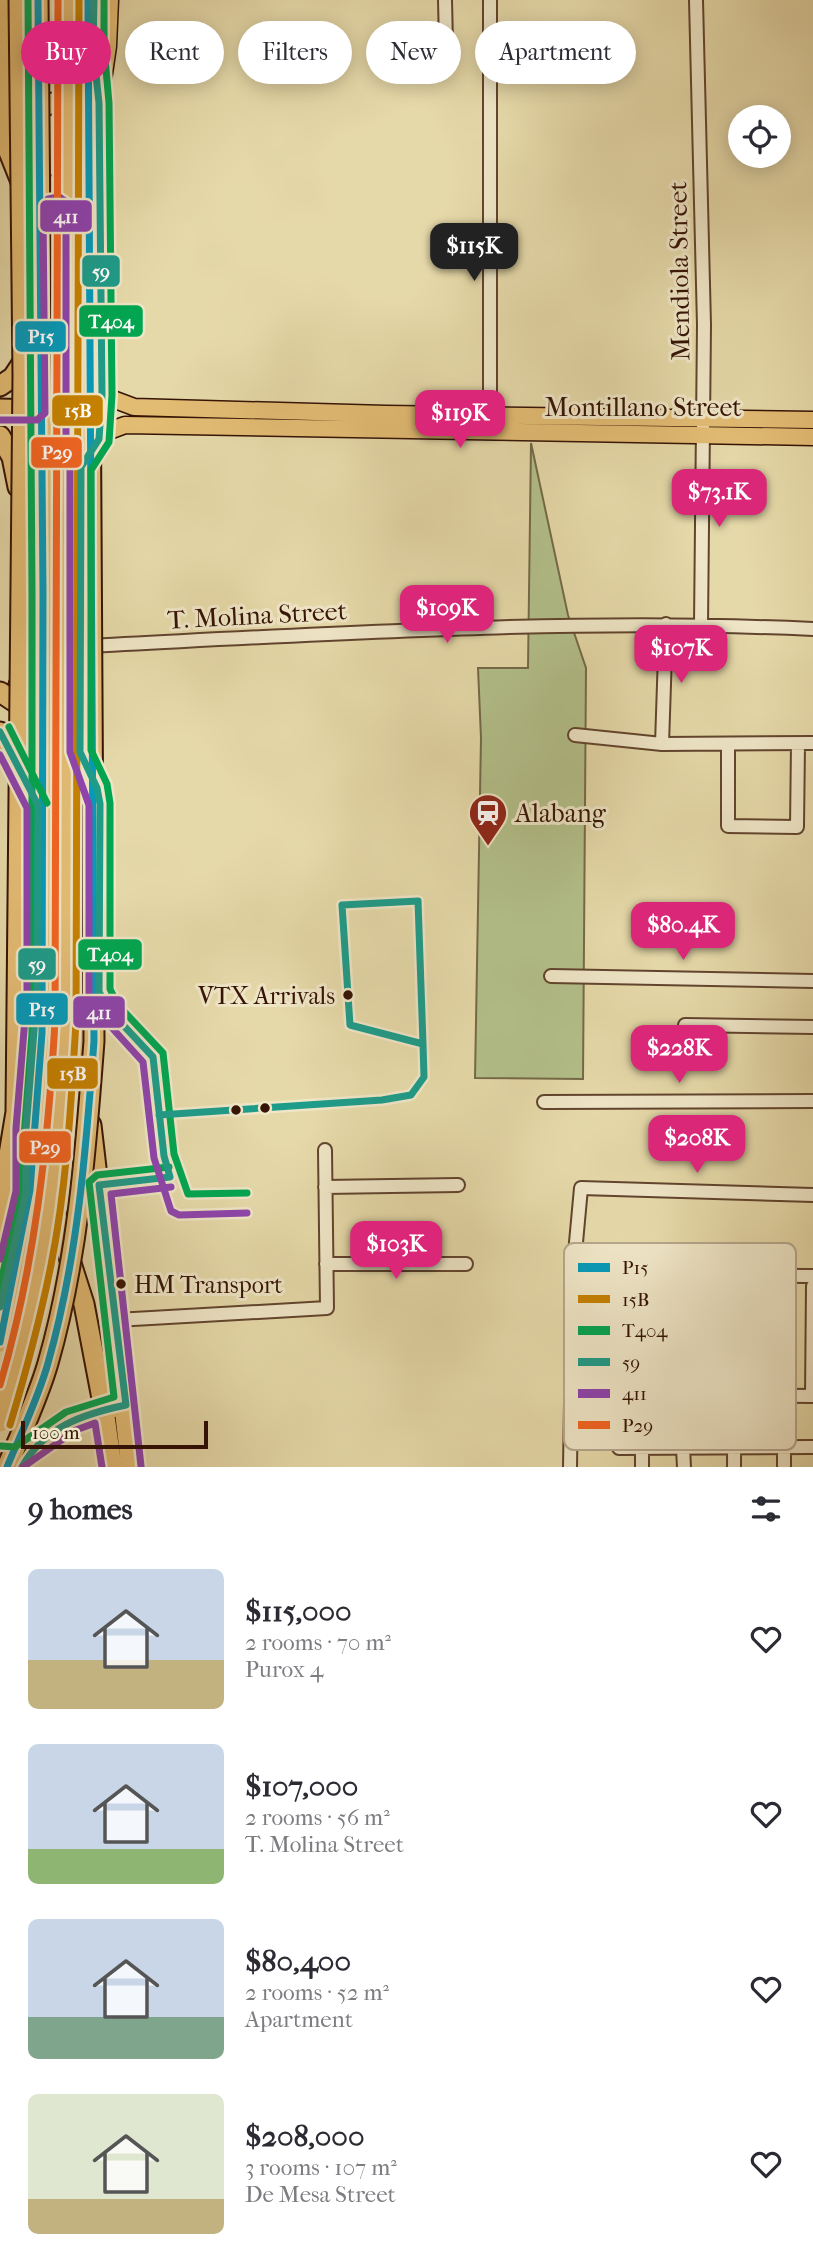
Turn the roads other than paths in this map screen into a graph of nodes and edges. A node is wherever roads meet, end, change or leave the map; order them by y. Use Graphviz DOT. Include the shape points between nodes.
graph roads {
  1 [pos="4,0"];
  2 [pos="19,0"];
  3 [pos="38,0"];
  4 [pos="69,0"];
  5 [pos="88,0"];
  6 [pos="94,0"];
  7 [pos="110,0"];
  8 [pos="445,0"];
  9 [pos="491,0"];
  10 [pos="696,0"];
  11 [pos="445,21"];
  12 [pos="99,103"];
  13 [pos="9,152"];
  14 [pos="32,211"];
  15 [pos="34,331"];
  16 [pos="0,386"];
  17 [pos="102,394"];
  18 [pos="126,406"];
  19 [pos="0,410"];
  20 [pos="35,410"];
  21 [pos="495,414"];
  22 [pos="520,415"];
  23 [pos="813,420"];
  24 [pos="125,425"];
  25 [pos="705,426"];
  26 [pos="500,432"];
  27 [pos="521,433"];
  28 [pos="0,436"];
  29 [pos="813,437"];
  30 [pos="99,439"];
  31 [pos="81,467"];
  32 [pos="667,624"];
  33 [pos="701,625"];
  34 [pos="813,629"];
  35 [pos="81,646"];
  36 [pos="0,692"];
  37 [pos="0,732"];
  38 [pos="575,735"];
  39 [pos="813,743"];
  40 [pos="37,744"];
  41 [pos="662,744"];
  42 [pos="728,744"];
  43 [pos="797,744"];
  44 [pos="38,805"];
  45 [pos="551,976"];
  46 [pos="813,981"];
  47 [pos="37,994"];
  48 [pos="685,1025"];
  49 [pos="813,1027"];
  50 [pos="80,1030"];
  51 [pos="36,1038"];
  52 [pos="813,1101"];
  53 [pos="544,1102"];
  54 [pos="325,1150"];
  55 [pos="458,1185"];
  56 [pos="325,1187"];
  57 [pos="813,1195"];
  58 [pos="0,1209"];
  59 [pos="102,1224"];
  60 [pos="60,1228"];
  61 [pos="0,1240"];
  62 [pos="576,1243"];
  63 [pos="326,1264"];
  64 [pos="466,1264"];
  65 [pos="813,1286"];
  66 [pos="116,1320"];
  67 [pos="0,1342"];
  68 [pos="812,1396"];
  69 [pos="126,1405"];
  70 [pos="104,1409"];
  71 [pos="0,1422"];
  72 [pos="0,1456"];
  73 [pos="25,1459"];
  74 [pos="7,1467"];
  75 [pos="112,1467"];
  76 [pos="131,1467"];
  1 -- 13 [label="highway"];
  2 -- 58 [label="highway, bridge" via="23,375 16,1112"];
  3 -- 67 [label="highway, bridge" via="42,1033 30,1190"];
  4 -- 71 [label="highway, bridge" via="66,1048 54,1197 21,1360"];
  5 -- 74 [label="highway, bridge" via="94,1041 68,1279 47,1366"];
  6 -- 12 [label="highway"];
  7 -- 12 [label="main road"];
  8 -- 11 [label="street"];
  9 -- 21 [label="street"];
  10 -- 25 [label="street, Mendiola Street"];
  12 -- 13 [label="highway" via="57,100 36,111"];
  12 -- 17 [label="highway"];
  13 -- 14 [label="highway"];
  14 -- 15 [label="highway"];
  14 -- 31 [label="highway" via="38,192 51,185 75,195 76,440"];
  15 -- 16 [label="highway" via="29,353 13,377"];
  15 -- 20 [label="highway"];
  17 -- 18 [label="main road, Montillano Street"];
  17 -- 30 [label="highway"];
  18 -- 21 [label="main road, Montillano Street"];
  18 -- 24 [label="main road"];
  19 -- 20 [label="highway"];
  20 -- 40 [label="highway"];
  21 -- 22 [label="main road, Montillano Street"];
  21 -- 26 [label="main road"];
  22 -- 25 [label="main road, Montillano Street"];
  22 -- 27 [label="main road"];
  23 -- 25 [label="main road, Montillano Street"];
  24 -- 26 [label="main road, Montillano Street"];
  24 -- 30 [label="main road, Montillano Street"];
  25 -- 27 [label="main road, Montillano Street"];
  25 -- 29 [label="main road, Montillano Street"];
  25 -- 33 [label="street, Mendiola Street"];
  26 -- 27 [label="main road, Montillano Street"];
  28 -- 36 [label="highway" via="12,457 20,500 19,699 15,702"];
  30 -- 31 [label="highway"];
  31 -- 35 [label="highway"];
  32 -- 33 [label="street, T. Molina Street"];
  32 -- 35 [label="street, T. Molina Street" via="510,625"];
  32 -- 41 [label="street"];
  33 -- 34 [label="street, T. Molina Street"];
  35 -- 50 [label="highway"];
  36 -- 40 [label="highway"];
  37 -- 44 [label="highway"];
  38 -- 41 [label="street"];
  39 -- 43 [label="street"];
  40 -- 44 [label="highway"];
  41 -- 42 [label="street"];
  42 -- 43 [label="street"];
  42 -- 43 [label="street" via="728,826 775,828 797,827"];
  44 -- 47 [label="highway"];
  45 -- 46 [label="street"];
  47 -- 50 [label="highway" via="46,1023 56,1035"];
  47 -- 51 [label="highway"];
  48 -- 49 [label="street"];
  50 -- 59 [label="highway"];
  51 -- 60 [label="highway" via="49,1194"];
  51 -- 61 [label="highway" via="26,1129"];
  52 -- 53 [label="street"];
  54 -- 56 [label="street"];
  55 -- 56 [label="street"];
  56 -- 63 [label="street"];
  57 -- 62 [label="street" via="581,1188"];
  59 -- 60 [label="highway" via="88,1231"];
  59 -- 66 [label="highway"];
  60 -- 70 [label="highway" via="84,1304"];
  63 -- 64 [label="street"];
  63 -- 66 [label="street" via="327,1308"];
  65 -- 68 [label="street"];
  66 -- 69 [label="highway"];
  69 -- 70 [label="highway"];
  69 -- 76 [label="highway"];
  70 -- 73 [label="highway" via="41,1439"];
  70 -- 75 [label="highway"];
  72 -- 73 [label="highway"];
}
